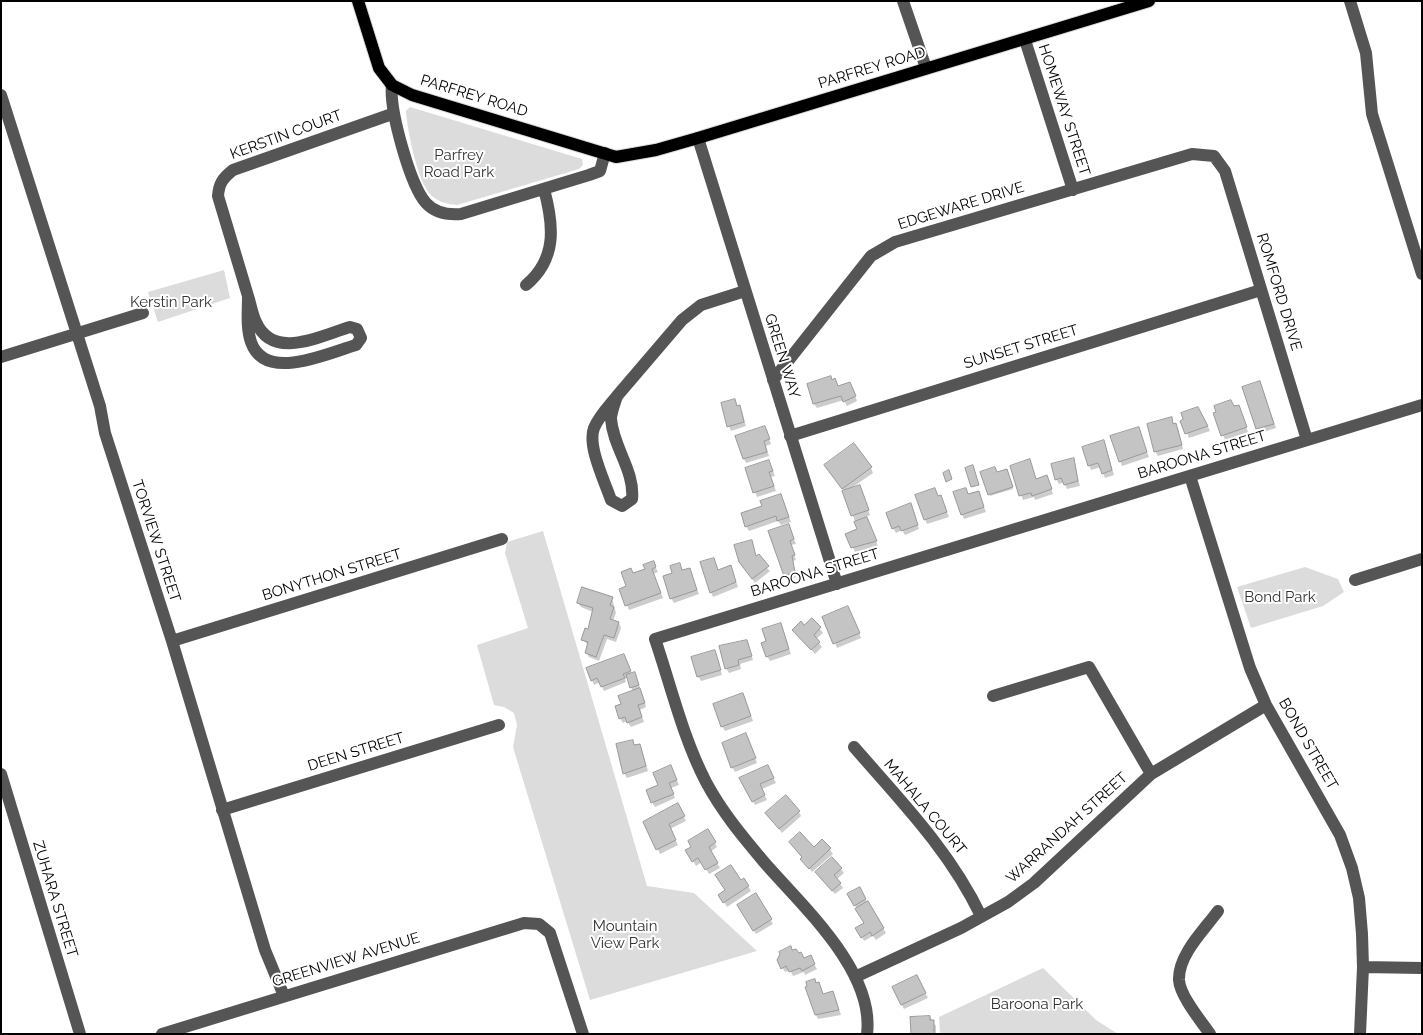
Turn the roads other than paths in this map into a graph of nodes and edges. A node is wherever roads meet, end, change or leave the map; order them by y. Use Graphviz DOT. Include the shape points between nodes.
graph roads {
  1 [pos="358,1"];
  2 [pos="903,1"];
  3 [pos="1149,1"];
  4 [pos="1350,1"];
  5 [pos="1025,40"];
  6 [pos="926,68"];
  7 [pos="392,85"];
  8 [pos="1,95"];
  9 [pos="392,114"];
  10 [pos="698,138"];
  11 [pos="605,153"];
  12 [pos="1214,156"];
  13 [pos="544,189"];
  14 [pos="1073,190"];
  15 [pos="1422,274"];
  16 [pos="526,285"];
  17 [pos="1261,290"];
  18 [pos="745,291"];
  19 [pos="248,296"];
  20 [pos="144,313"];
  21 [pos="76,334"];
  22 [pos="1,358"];
  23 [pos="773,380"];
  24 [pos="617,396"];
  25 [pos="1422,405"];
  26 [pos="790,436"];
  27 [pos="1307,440"];
  28 [pos="1190,476"];
  29 [pos="502,539"];
  30 [pos="1422,559"];
  31 [pos="1355,580"];
  32 [pos="837,584"];
  33 [pos="172,642"];
  34 [pos="993,696"];
  35 [pos="1266,705"];
  36 [pos="500,725"];
  37 [pos="854,748"];
  38 [pos="1,774"];
  39 [pos="1150,774"];
  40 [pos="222,810"];
  41 [pos="1218,910"];
  42 [pos="981,916"];
  43 [pos="1363,967"];
  44 [pos="1422,968"];
  45 [pos="855,977"];
  46 [pos="284,996"];
  47 [pos="80,1034"];
  48 [pos="162,1034"];
  49 [pos="583,1034"];
  50 [pos="867,1034"];
  51 [pos="1210,1034"];
  52 [pos="1360,1034"];
  1 -- 7 [label="main road, PARFREY ROAD" via="379,68"];
  2 -- 6 [label="street"];
  3 -- 5 [label="main road, PARFREY ROAD"];
  4 -- 15 [label="street" via="1366,53 1372,114"];
  5 -- 6 [label="main road, PARFREY ROAD"];
  5 -- 14 [label="street, HOMEWAY STREET"];
  6 -- 10 [label="main road, PARFREY ROAD"];
  7 -- 9 [label="street"];
  7 -- 11 [label="main road, PARFREY ROAD" via="412,95"];
  8 -- 21 [label="street, TORVIEW STREET"];
  9 -- 13 [label="street" via="417,189 426,203 437,210 449,215 461,214"];
  9 -- 19 [label="street, KERSTIN COURT" via="233,170 224,177 218,196"];
  10 -- 11 [label="main road, PARFREY ROAD" via="631,156 616,157"];
  10 -- 18 [label="street, GREEN WAY"];
  11 -- 13 [label="street" via="600,171"];
  12 -- 14 [label="street, EDGEWARE DRIVE" via="1192,154"];
  12 -- 17 [label="street, ROMFORD DRIVE" via="1225,171"];
  13 -- 16 [label="street" via="550,215 550,249 546,263"];
  14 -- 23 [label="street, EDGEWARE DRIVE" via="895,242 872,256"];
  17 -- 26 [label="street, SUNSET STREET"];
  17 -- 27 [label="street, ROMFORD DRIVE"];
  18 -- 23 [label="street, GREEN WAY"];
  18 -- 24 [label="street" via="701,306 682,320"];
  19 -- 19 [label="street, KERSTIN COURT" via="258,326 274,342 288,345 350,327 357,329 361,338 356,345 285,365 268,361 252,344"];
  20 -- 21 [label="street"];
  21 -- 22 [label="street"];
  21 -- 33 [label="street, TORVIEW STREET" via="100,406 122,490"];
  23 -- 26 [label="street, GREEN WAY"];
  24 -- 24 [label="street" via="593,430 592,446 611,500 622,506 632,499 633,488 612,424"];
  25 -- 27 [label="street, BAROONA STREET"];
  26 -- 32 [label="street, GREEN WAY"];
  27 -- 28 [label="street, BAROONA STREET"];
  28 -- 32 [label="street, BAROONA STREET"];
  28 -- 35 [label="street, BOND STREET" via="1247,659"];
  29 -- 33 [label="street, BONYTHON STREET"];
  30 -- 31 [label="street"];
  32 -- 45 [label="street, BAROONA STREET" via="655,638 686,736 706,782 729,819 831,938"];
  33 -- 40 [label="street, TORVIEW STREET"];
  34 -- 39 [label="street" via="1088,667"];
  35 -- 39 [label="street, WARRANDAH STREET"];
  35 -- 43 [label="street, BOND STREET" via="1343,843 1359,898"];
  36 -- 40 [label="street, DEEN STREET"];
  37 -- 42 [label="street, MAHALA COURT" via="935,840 961,878"];
  38 -- 47 [label="street, ZUHARA STREET"];
  39 -- 42 [label="street, WARRANDAH STREET" via="1034,883"];
  40 -- 46 [label="street, TORVIEW STREET" via="265,950"];
  41 -- 51 [label="street" via="1182,961 1179,982 1187,1001"];
  42 -- 45 [label="street, WARRANDAH STREET"];
  43 -- 44 [label="street"];
  43 -- 52 [label="street, BOND STREET"];
  45 -- 50 [label="street, BAROONA STREET" via="868,1016"];
  46 -- 48 [label="street, GREENVIEW AVENUE"];
  46 -- 49 [label="street, GREENVIEW AVENUE" via="524,923 539,924 550,932"];
}
